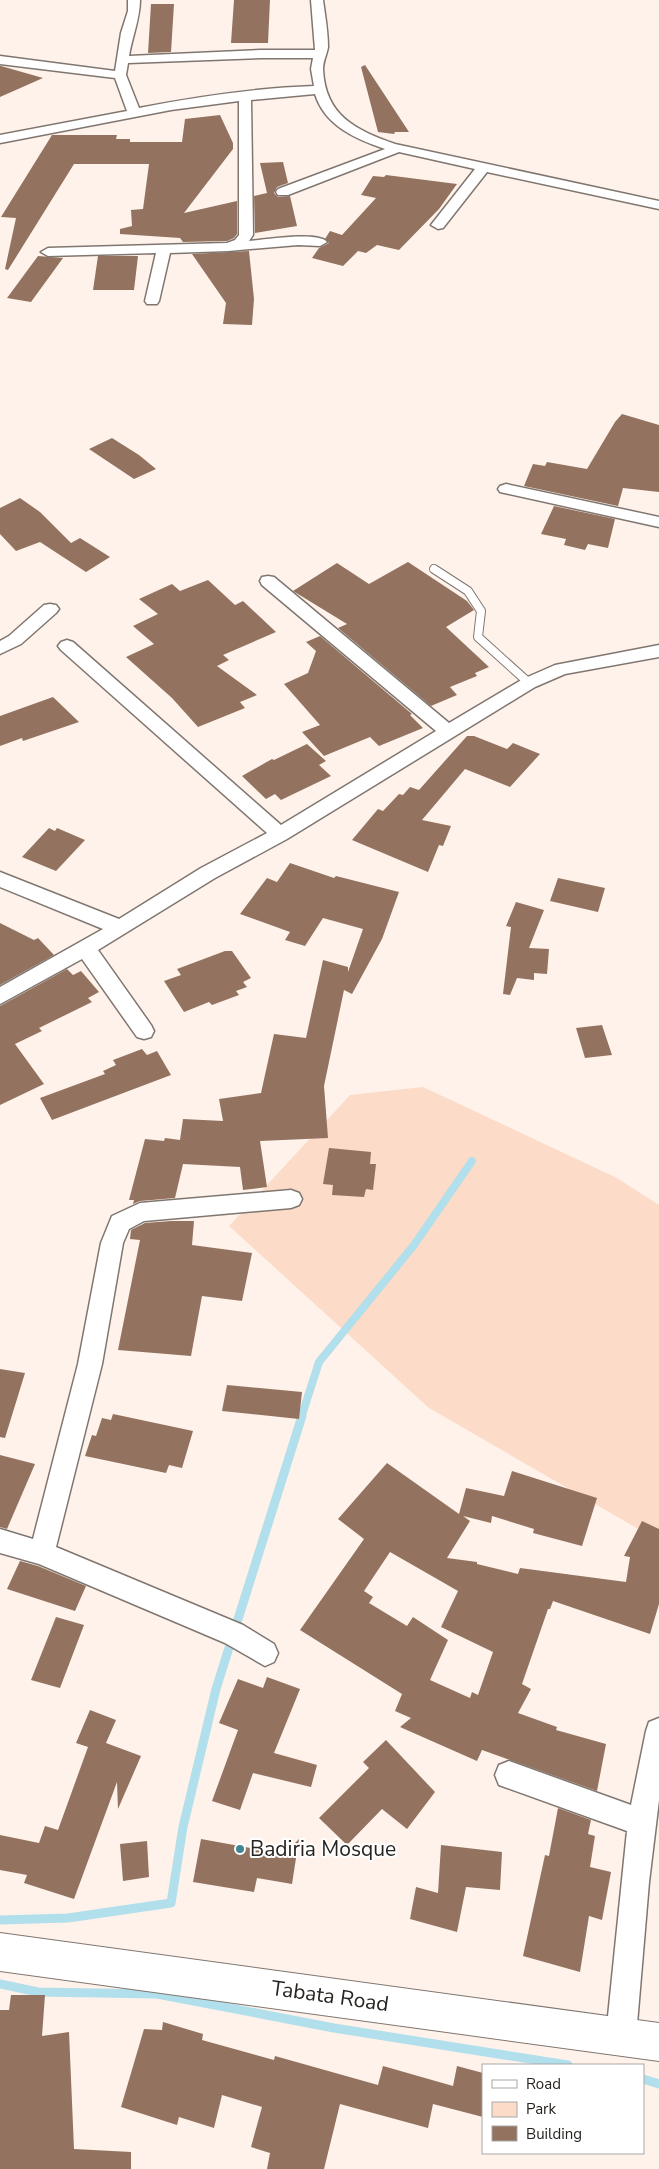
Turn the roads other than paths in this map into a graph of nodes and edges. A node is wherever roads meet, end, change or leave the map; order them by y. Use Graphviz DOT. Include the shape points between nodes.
graph roads {
  1 [pos="134,0"];
  2 [pos="317,0"];
  3 [pos="321,54"];
  4 [pos="0,60"];
  5 [pos="122,60"];
  6 [pos="120,75"];
  7 [pos="320,90"];
  8 [pos="245,96"];
  9 [pos="135,114"];
  10 [pos="0,139"];
  11 [pos="399,148"];
  12 [pos="484,167"];
  13 [pos="283,192"];
  14 [pos="659,205"];
  15 [pos="438,225"];
  16 [pos="320,242"];
  17 [pos="228,247"];
  18 [pos="164,248"];
  19 [pos="48,252"];
  20 [pos="152,301"];
  21 [pos="506,489"];
  22 [pos="659,522"];
  23 [pos="434,569"];
  24 [pos="268,581"];
  25 [pos="50,609"];
  26 [pos="67,646"];
  27 [pos="0,648"];
  28 [pos="659,651"];
  29 [pos="529,683"];
  30 [pos="448,732"];
  31 [pos="280,834"];
  32 [pos="0,879"];
  33 [pos="121,928"];
  34 [pos="85,948"];
  35 [pos="0,996"];
  36 [pos="144,1031"];
  37 [pos="290,1199"];
  38 [pos="0,1541"];
  39 [pos="42,1553"];
  40 [pos="265,1653"];
  41 [pos="659,1731"];
  42 [pos="509,1775"];
  43 [pos="642,1823"];
  44 [pos="0,1952"];
  45 [pos="622,2036"];
  46 [pos="659,2042"];
  1 -- 5 [label="street"];
  2 -- 3 [label="street"];
  3 -- 5 [label="street"];
  3 -- 7 [label="street" via="317,66"];
  4 -- 6 [label="street"];
  5 -- 6 [label="street"];
  6 -- 9 [label="street"];
  7 -- 8 [label="street"];
  7 -- 11 [label="street" via="330,113 348,129"];
  8 -- 9 [label="street"];
  8 -- 17 [label="street" via="246,235"];
  9 -- 10 [label="street"];
  11 -- 12 [label="street"];
  11 -- 13 [label="street"];
  12 -- 14 [label="street"];
  12 -- 15 [label="street"];
  16 -- 17 [label="street"];
  17 -- 18 [label="street"];
  18 -- 19 [label="street"];
  18 -- 20 [label="street"];
  21 -- 22 [label="street"];
  23 -- 29 [label="lane" via="468,591 481,611 478,637"];
  24 -- 30 [label="street"];
  25 -- 27 [label="street" via="15,640"];
  26 -- 31 [label="street"];
  28 -- 29 [label="street" via="561,669"];
  29 -- 30 [label="street"];
  30 -- 31 [label="street"];
  31 -- 33 [label="street"];
  32 -- 33 [label="street"];
  33 -- 34 [label="street"];
  34 -- 35 [label="street"];
  34 -- 36 [label="street"];
  37 -- 39 [label="street" via="140,1212 120,1223 112,1243 90,1364"];
  38 -- 39 [label="street"];
  39 -- 40 [label="street" via="234,1634"];
  41 -- 43 [label="street"];
  42 -- 43 [label="street"];
  43 -- 45 [label="street"];
  44 -- 45 [label="main road, Tabata Road"];
  45 -- 46 [label="main road, Tabata Road"];
}
